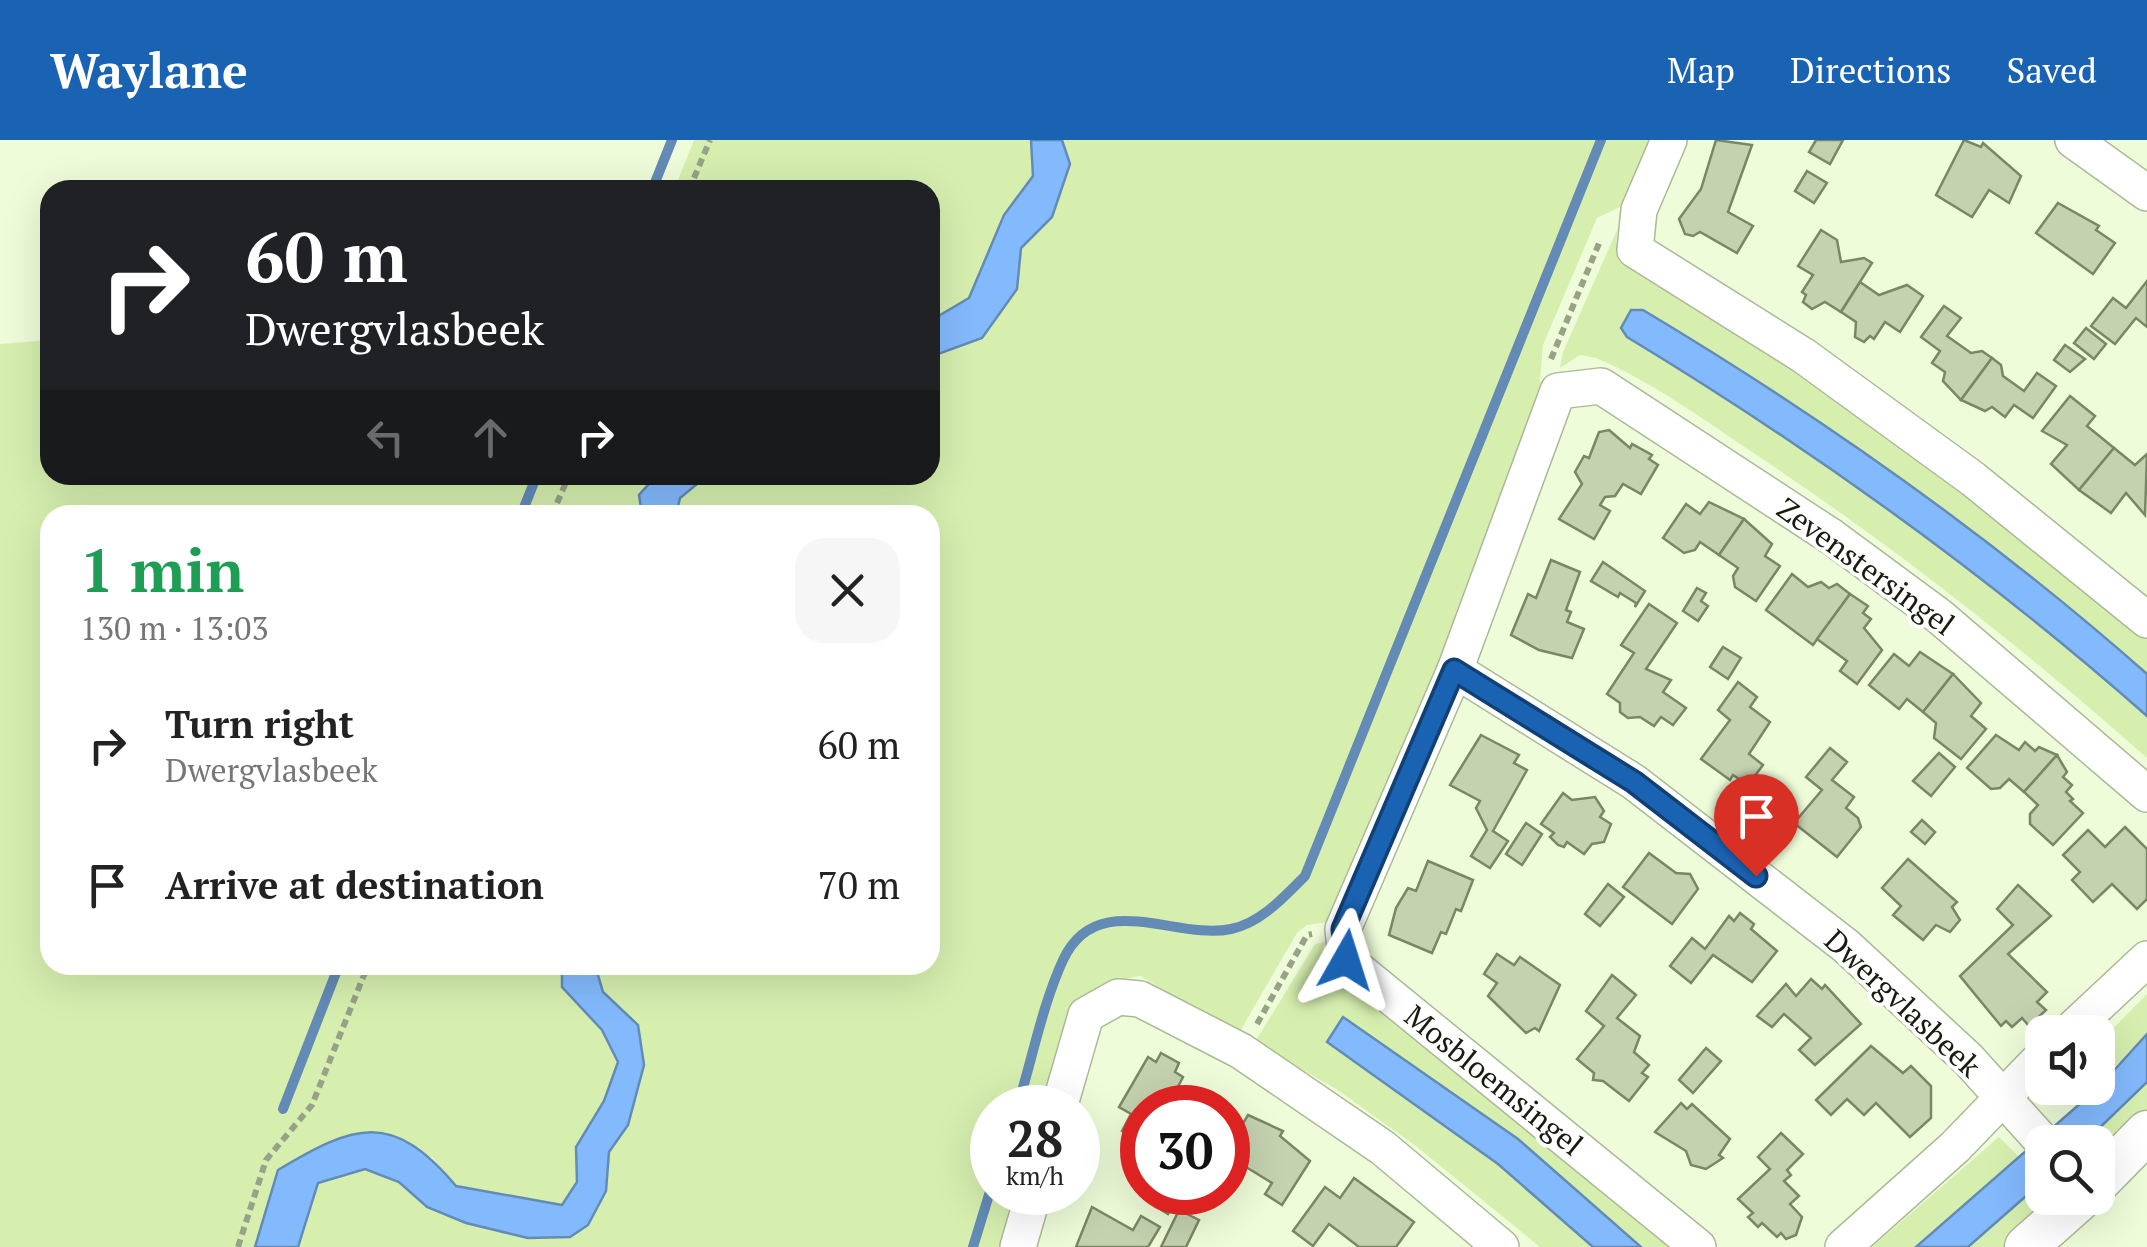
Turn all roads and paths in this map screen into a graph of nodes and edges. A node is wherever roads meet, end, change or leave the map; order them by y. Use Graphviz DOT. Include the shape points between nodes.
graph roads {
  1 [pos="710,140"];
  2 [pos="1669,140"];
  3 [pos="2073,140"];
  4 [pos="693,180"];
  5 [pos="2147,193"];
  6 [pos="1640,210"];
  7 [pos="1558,391"];
  8 [pos="2147,620"];
  9 [pos="1454,670"];
  10 [pos="2147,794"];
  11 [pos="1343,929"];
  12 [pos="2147,959"];
  13 [pos="364,975"];
  14 [pos="2086,1015"];
  15 [pos="1241,1051"];
  16 [pos="2025,1073"];
  17 [pos="1066,1085"];
  18 [pos="1999,1097"];
  19 [pos="2026,1125"];
  20 [pos="2147,1132"];
  21 [pos="2115,1165"];
  22 [pos="1027,1215"];
  23 [pos="2063,1215"];
  24 [pos="238,1247"];
  25 [pos="1018,1247"];
  26 [pos="1501,1247"];
  27 [pos="1698,1247"];
  28 [pos="1843,1247"];
  29 [pos="2026,1247"];
  1 -- 4 [label="path"];
  2 -- 6 [label="street"];
  3 -- 5 [label="street"];
  6 -- 7 [label="path" via="1609,218 1548,366"];
  6 -- 8 [label="street" via="1635,250 1804,356 1974,480"];
  7 -- 9 [label="street"];
  7 -- 10 [label="street, Zevenstersingel" via="1601,386 1832,537 1939,616"];
  9 -- 11 [label="street"];
  9 -- 18 [label="street, Dwergvlasbeek" via="1634,782 1846,946 1968,1059"];
  11 -- 15 [label="path" via="1308,935"];
  11 -- 27 [label="street, Mosbloemsingel" via="1346,960"];
  12 -- 14 [label="street"];
  13 -- 24 [label="path" via="312,1105 266,1160"];
  15 -- 17 [label="street" via="1140,999 1118,998 1086,1015"];
  15 -- 26 [label="street" via="1383,1148"];
  16 -- 18 [label="street"];
  18 -- 19 [label="street, Dwergvlasbeek"];
  18 -- 28 [label="street" via="1955,1148"];
  20 -- 21 [label="street"];
  22 -- 25 [label="street"];
  23 -- 29 [label="street"];
}
